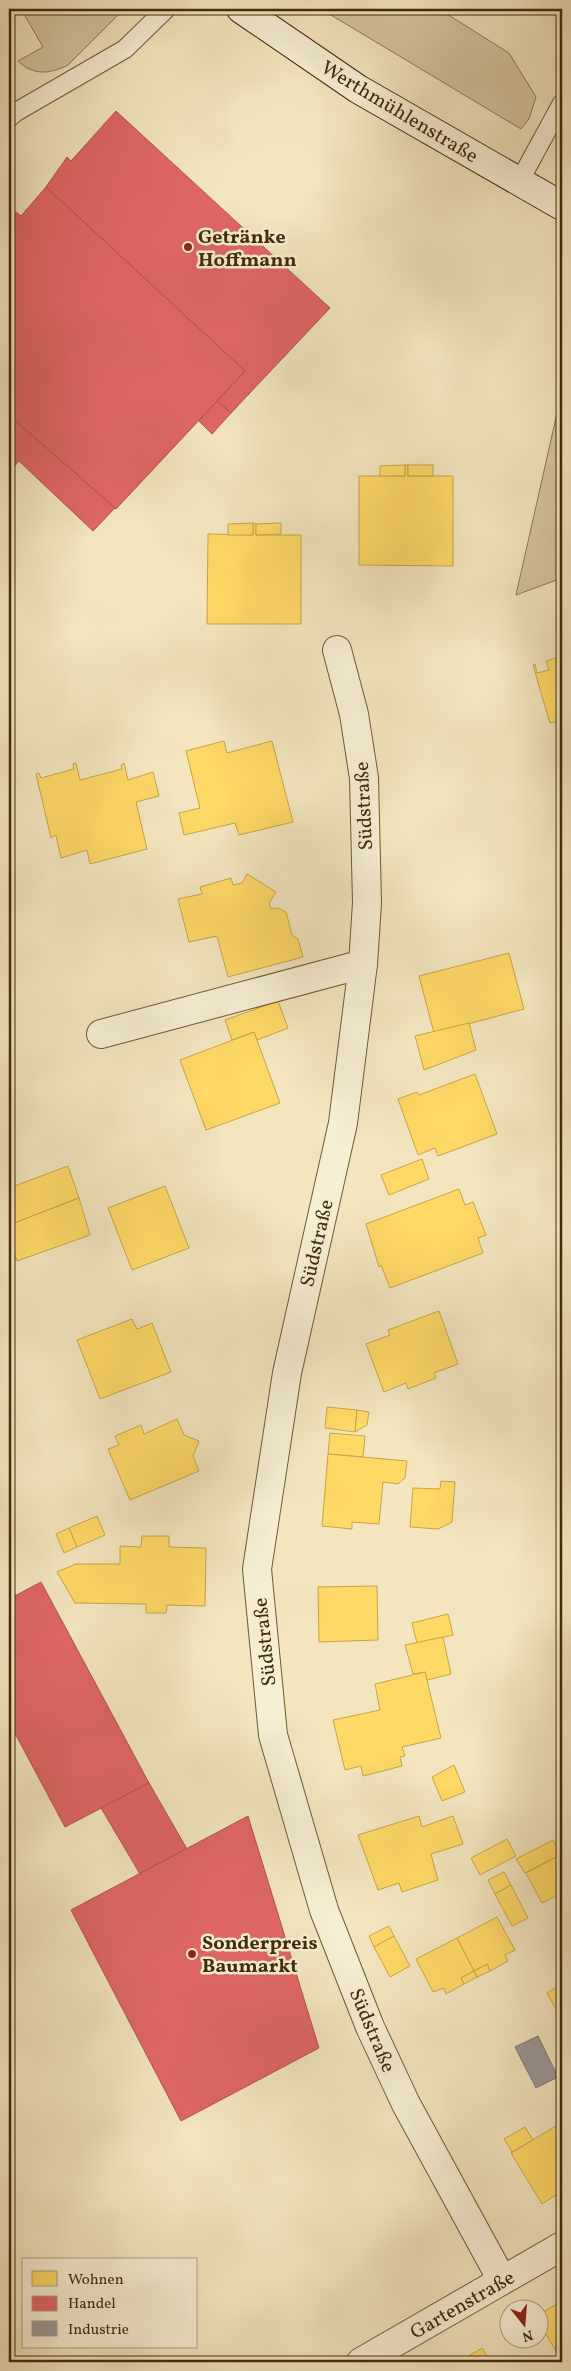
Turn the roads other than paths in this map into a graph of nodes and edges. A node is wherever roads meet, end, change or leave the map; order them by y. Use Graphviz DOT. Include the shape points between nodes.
graph roads {
  1 [pos="166,9"];
  2 [pos="241,9"];
  3 [pos="562,103"];
  4 [pos="9,118"];
  5 [pos="519,182"];
  6 [pos="562,206"];
  7 [pos="337,650"];
  8 [pos="363,964"];
  9 [pos="102,1034"];
  10 [pos="562,2246"];
  11 [pos="502,2280"];
  12 [pos="362,2362"];
  1 -- 4 [label="lane" via="125,49"];
  2 -- 5 [label="street, Werthmühlenstraße" via="358,89"];
  3 -- 5 [label="lane"];
  5 -- 6 [label="street, Werthmühlenstraße"];
  7 -- 8 [label="street, Südstraße" via="354,714 364,778 367,903"];
  8 -- 9 [label="street"];
  8 -- 11 [label="street, Südstraße" via="343,1123 287,1373 257,1569 273,1734 324,1910 370,2027 406,2104"];
  10 -- 11 [label="street, Gartenstraße"];
  11 -- 12 [label="street, Gartenstraße"];
}
